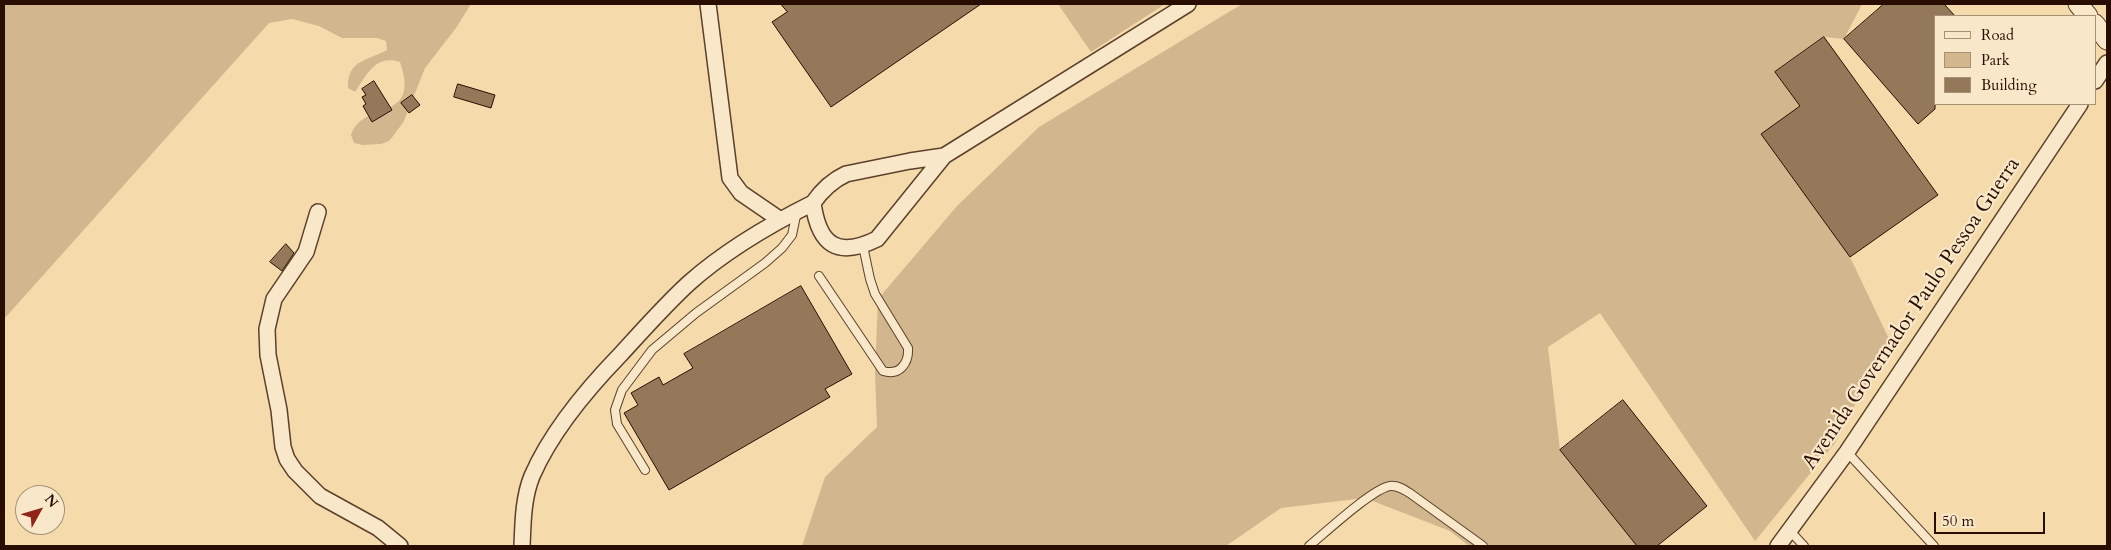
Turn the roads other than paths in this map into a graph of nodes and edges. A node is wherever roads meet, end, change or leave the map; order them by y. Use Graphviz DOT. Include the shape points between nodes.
graph roads {
  1 [pos="708,4"];
  2 [pos="1188,4"];
  3 [pos="2078,4"];
  4 [pos="2087,15"];
  5 [pos="2096,25"];
  6 [pos="2107,40"];
  7 [pos="2107,63"];
  8 [pos="2096,80"];
  9 [pos="2079,105"];
  10 [pos="944,156"];
  11 [pos="813,203"];
  12 [pos="797,211"];
  13 [pos="318,212"];
  14 [pos="779,220"];
  15 [pos="863,246"];
  16 [pos="819,276"];
  17 [pos="1847,452"];
  18 [pos="645,470"];
  19 [pos="1790,531"];
  20 [pos="400,546"];
  21 [pos="522,546"];
  22 [pos="1309,546"];
  23 [pos="1483,546"];
  24 [pos="1778,546"];
  25 [pos="1804,546"];
  26 [pos="1934,546"];
  1 -- 14 [label="street" via="730,178 741,193"];
  2 -- 10 [label="street"];
  3 -- 4 [label="street"];
  5 -- 6 [label="street"];
  7 -- 8 [label="street"];
  9 -- 17 [label="street, Avenida Governador Paulo Pessoa Guerra"];
  10 -- 11 [label="street" via="846,174 830,183"];
  10 -- 15 [label="street" via="877,240"];
  11 -- 12 [label="street"];
  11 -- 15 [label="street" via="815,223 823,237 848,250"];
  12 -- 14 [label="street"];
  12 -- 18 [label="lane" via="792,236 782,248 652,350 622,390 615,410 617,424"];
  13 -- 20 [label="street" via="306,252 274,299 267,329 268,355 283,447 295,471 320,496 378,528"];
  14 -- 21 [label="street" via="726,254 690,283 583,396 544,452 532,477 525,501"];
  15 -- 16 [label="lane" via="875,294 908,348 906,365 884,371"];
  17 -- 19 [label="street, Avenida Governador Paulo Pessoa Guerra"];
  17 -- 26 [label="lane"];
  19 -- 24 [label="street, Avenida Governador Paulo Pessoa Guerra"];
  19 -- 25 [label="lane"];
  22 -- 23 [label="lane" via="1375,493 1390,486 1402,488"];
}
